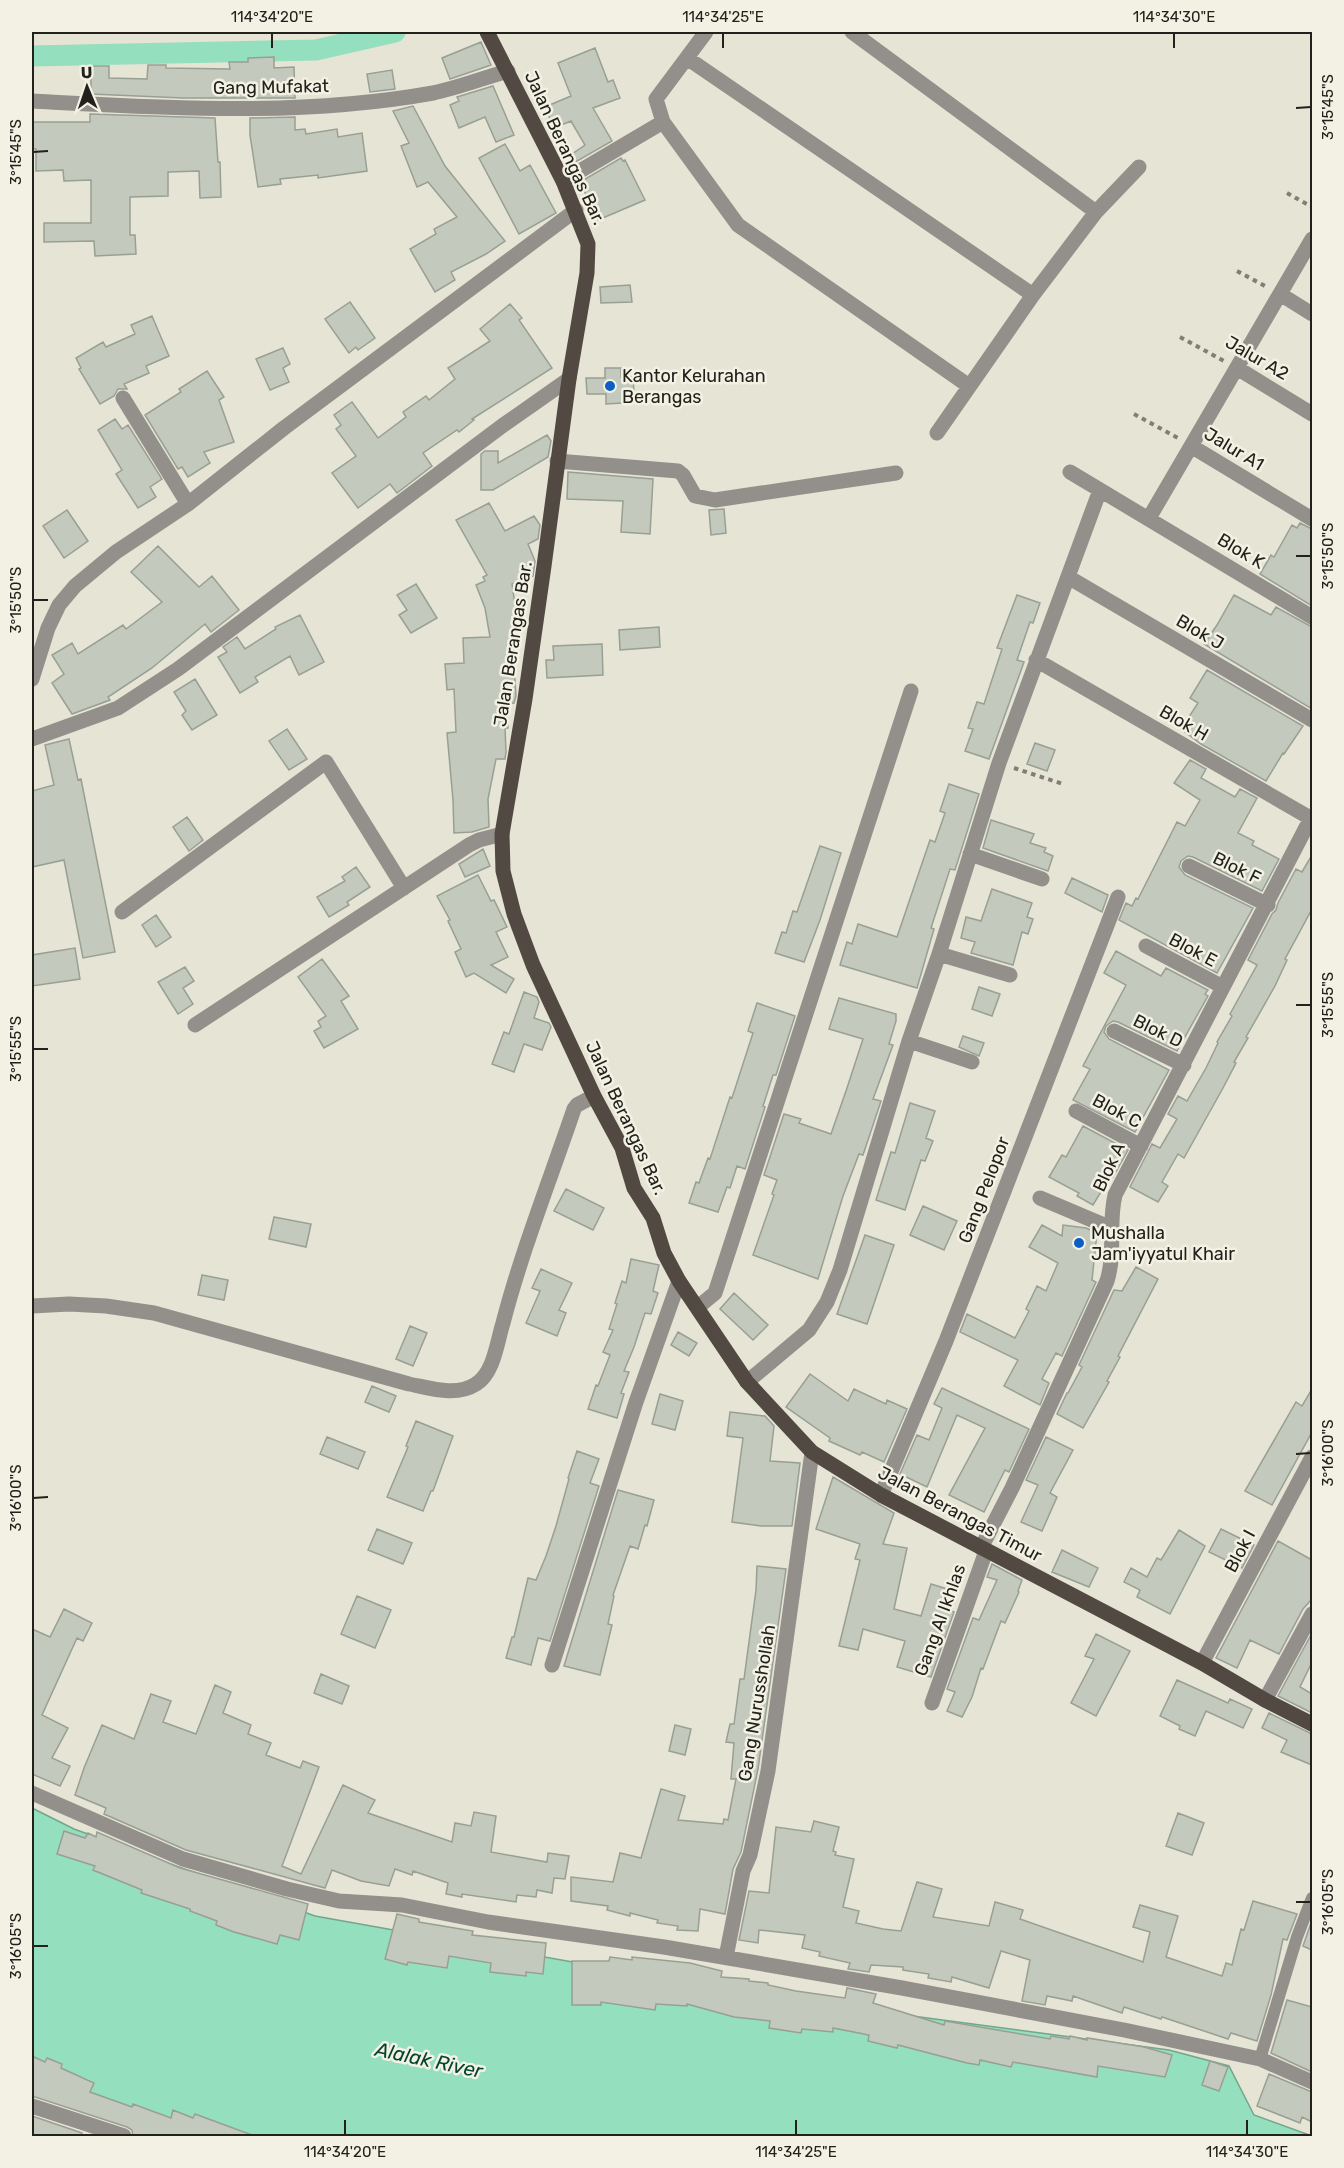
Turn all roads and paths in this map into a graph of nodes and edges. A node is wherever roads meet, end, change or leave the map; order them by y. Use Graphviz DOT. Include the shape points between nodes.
graph roads {
  1 [pos="487,32"];
  2 [pos="706,32"];
  3 [pos="852,32"];
  4 [pos="687,58"];
  5 [pos="508,71"];
  6 [pos="32,101"];
  7 [pos="663,122"];
  8 [pos="1138,167"];
  9 [pos="563,181"];
  10 [pos="1287,193"];
  11 [pos="1312,207"];
  12 [pos="576,210"];
  13 [pos="1096,212"];
  14 [pos="1312,239"];
  15 [pos="1237,271"];
  16 [pos="1280,294"];
  17 [pos="1033,295"];
  18 [pos="1312,314"];
  19 [pos="1180,337"];
  20 [pos="1237,368"];
  21 [pos="569,379"];
  22 [pos="969,386"];
  23 [pos="123,398"];
  24 [pos="1134,414"];
  25 [pos="1312,414"];
  26 [pos="937,433"];
  27 [pos="1191,446"];
  28 [pos="557,461"];
  29 [pos="1070,472"];
  30 [pos="896,473"];
  31 [pos="1100,490"];
  32 [pos="188,504"];
  33 [pos="1149,518"];
  34 [pos="1312,519"];
  35 [pos="1068,577"];
  36 [pos="1312,617"];
  37 [pos="1036,660"];
  38 [pos="32,679"];
  39 [pos="911,691"];
  40 [pos="1312,720"];
  41 [pos="32,739"];
  42 [pos="999,763"];
  43 [pos="1063,784"];
  44 [pos="1312,818"];
  45 [pos="502,834"];
  46 [pos="970,854"];
  47 [pos="1189,866"];
  48 [pos="1042,879"];
  49 [pos="404,888"];
  50 [pos="1118,897"];
  51 [pos="1268,905"];
  52 [pos="122,912"];
  53 [pos="1146,946"];
  54 [pos="939,954"];
  55 [pos="1010,975"];
  56 [pos="1223,987"];
  57 [pos="195,1025"];
  58 [pos="1114,1031"];
  59 [pos="909,1041"];
  60 [pos="972,1062"];
  61 [pos="1184,1065"];
  62 [pos="594,1096"];
  63 [pos="1076,1111"];
  64 [pos="1141,1146"];
  65 [pos="1040,1198"];
  66 [pos="1111,1228"];
  67 [pos="664,1253"];
  68 [pos="679,1281"];
  69 [pos="32,1306"];
  70 [pos="698,1307"];
  71 [pos="747,1382"];
  72 [pos="812,1452"];
  73 [pos="1312,1457"];
  74 [pos="881,1495"];
  75 [pos="983,1549"];
  76 [pos="1312,1614"];
  77 [pos="1202,1663"];
  78 [pos="552,1665"];
  79 [pos="1265,1700"];
  80 [pos="932,1703"];
  81 [pos="1312,1724"];
  82 [pos="32,1793"];
  83 [pos="1312,1898"];
  84 [pos="726,1957"];
  85 [pos="1260,2059"];
  86 [pos="1312,2082"];
  87 [pos="32,2106"];
  88 [pos="124,2136"];
  1 -- 5 [label="main road, Jalan Berangas Bar."];
  2 -- 4 [label="street"];
  3 -- 13 [label="street"];
  4 -- 7 [label="street" via="656,99"];
  4 -- 17 [label="street"];
  5 -- 6 [label="street, Gang Mufakat" via="435,92 349,105 237,109"];
  5 -- 9 [label="main road, Jalan Berangas Bar."];
  7 -- 9 [label="street"];
  7 -- 22 [label="street" via="738,225"];
  8 -- 13 [label="street"];
  9 -- 12 [label="main road, Jalan Berangas Bar."];
  10 -- 11 [label="path"];
  12 -- 21 [label="main road, Jalan Berangas Bar." via="588,244 587,273"];
  12 -- 32 [label="street"];
  13 -- 17 [label="street"];
  14 -- 16 [label="street"];
  15 -- 16 [label="path"];
  16 -- 18 [label="street"];
  16 -- 20 [label="street"];
  17 -- 22 [label="street"];
  19 -- 20 [label="path, Jalur A2"];
  20 -- 25 [label="street, Jalur A2"];
  20 -- 27 [label="street"];
  21 -- 28 [label="main road, Jalan Berangas Bar."];
  21 -- 41 [label="street" via="178,669 118,708"];
  22 -- 26 [label="street"];
  23 -- 32 [label="street"];
  24 -- 27 [label="path, Jalur A1"];
  27 -- 33 [label="street"];
  27 -- 34 [label="street, Jalur A1"];
  28 -- 30 [label="street" via="678,471 695,496 715,500"];
  28 -- 45 [label="main road, Jalan Berangas Bar."];
  29 -- 31 [label="street, Blok K"];
  31 -- 33 [label="street, Blok K"];
  31 -- 35 [label="street"];
  32 -- 38 [label="street" via="116,552 75,586 59,605 48,628"];
  33 -- 36 [label="street, Blok K"];
  35 -- 37 [label="street"];
  35 -- 40 [label="street, Blok J"];
  37 -- 42 [label="street"];
  37 -- 44 [label="street, Blok H"];
  39 -- 70 [label="street" via="714,1293"];
  42 -- 43 [label="path"];
  42 -- 46 [label="street"];
  44 -- 51 [label="street, Blok A"];
  45 -- 49 [label="street" via="478,840"];
  45 -- 62 [label="main road, Jalan Berangas Bar." via="503,871 514,914"];
  46 -- 48 [label="street"];
  46 -- 54 [label="street"];
  47 -- 51 [label="street, Blok F"];
  49 -- 52 [label="street" via="326,762"];
  49 -- 57 [label="street"];
  50 -- 74 [label="street, Gang Pelopor" via="946,1341"];
  51 -- 56 [label="street, Blok A"];
  53 -- 56 [label="street, Blok E"];
  54 -- 55 [label="street"];
  54 -- 59 [label="street"];
  56 -- 61 [label="street, Blok A"];
  58 -- 61 [label="street, Blok D"];
  59 -- 60 [label="street"];
  59 -- 71 [label="street" via="828,1302 809,1330"];
  61 -- 64 [label="street, Blok A"];
  62 -- 67 [label="main road, Jalan Berangas Bar." via="622,1148 634,1188 653,1218"];
  62 -- 69 [label="street" via="574,1109 486,1376 467,1389 447,1391 409,1384 154,1313 106,1306"];
  63 -- 64 [label="street, Blok C"];
  64 -- 66 [label="street, Blok A" via="1115,1195"];
  65 -- 66 [label="street"];
  66 -- 75 [label="street, Blok A" via="1113,1245 1107,1281"];
  67 -- 68 [label="main road, Jalan Berangas Timur"];
  68 -- 70 [label="main road, Jalan Berangas Timur"];
  68 -- 78 [label="street"];
  70 -- 71 [label="main road, Jalan Berangas Timur"];
  71 -- 72 [label="main road, Jalan Berangas Timur"];
  72 -- 74 [label="main road, Jalan Berangas Timur"];
  72 -- 84 [label="street, Gang Nurusshollah" via="768,1771"];
  73 -- 77 [label="street, Blok I"];
  74 -- 75 [label="main road, Jalan Berangas Timur"];
  75 -- 77 [label="main road, Jalan Berangas Timur"];
  75 -- 80 [label="street, Gang Al Ikhlas"];
  76 -- 79 [label="street"];
  77 -- 79 [label="main road, Jalan Berangas Timur"];
  79 -- 81 [label="main road, Jalan Berangas Timur"];
  82 -- 84 [label="street" via="183,1859 287,1889 339,1901 402,1905 488,1922"];
  83 -- 85 [label="lane"];
  84 -- 85 [label="street"];
  85 -- 86 [label="street"];
  87 -- 88 [label="street"];
}
